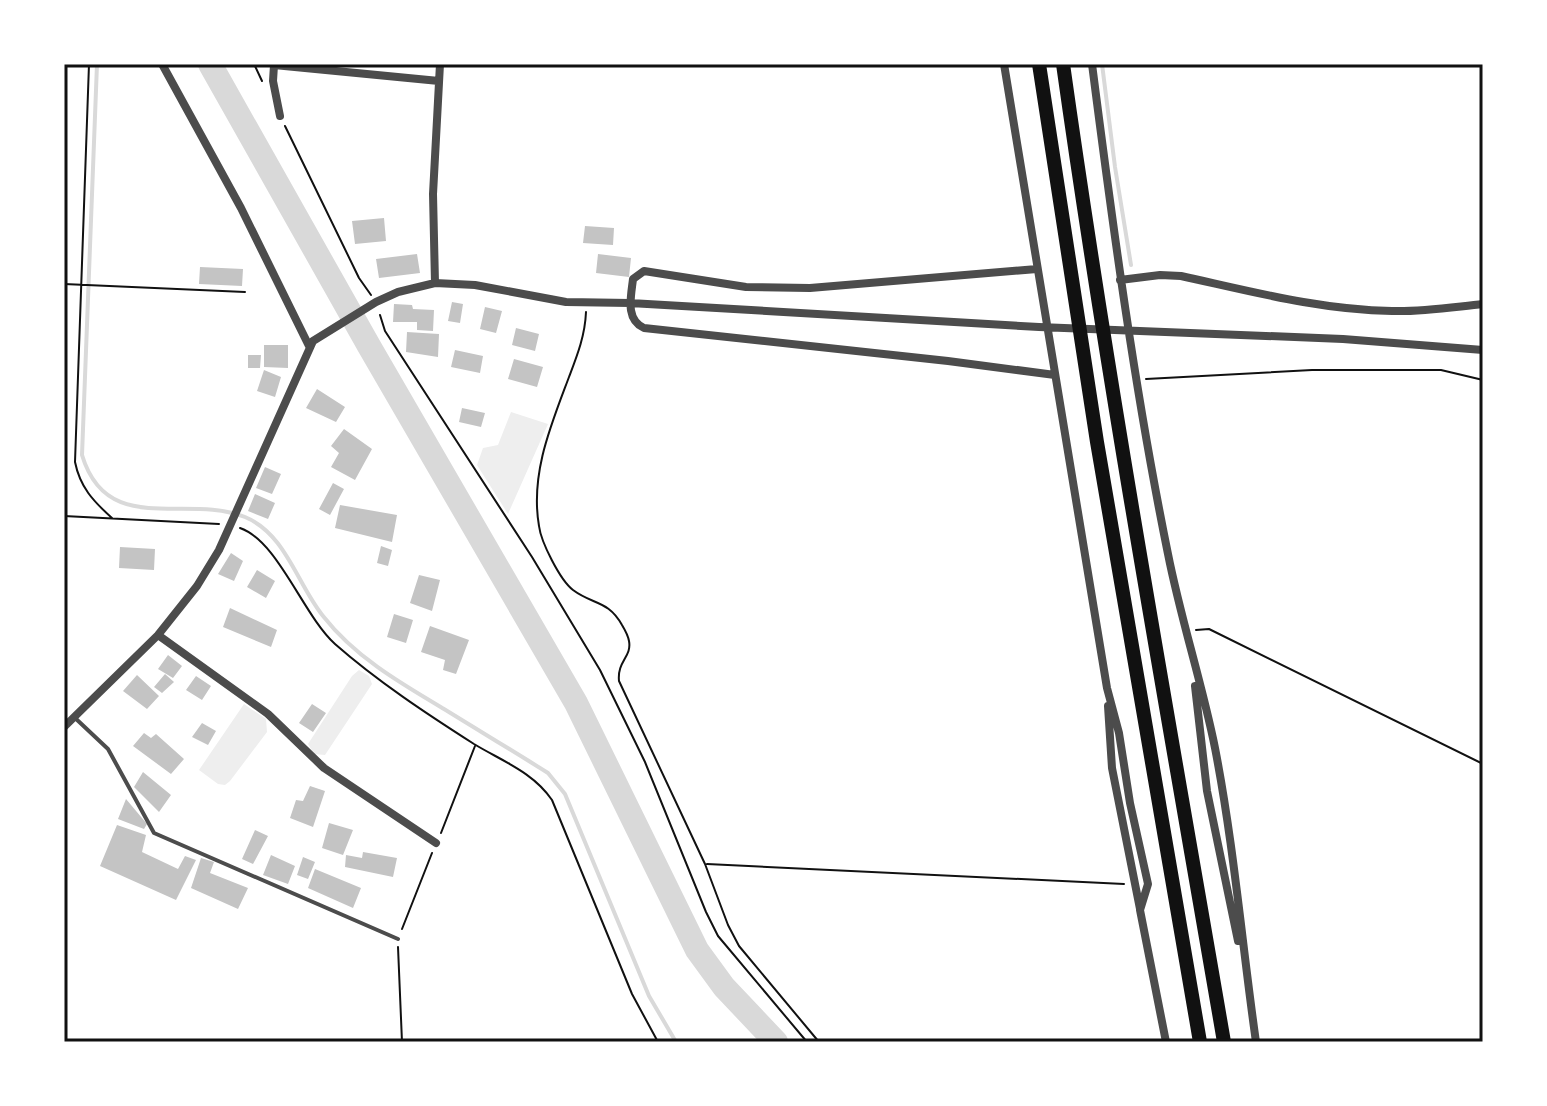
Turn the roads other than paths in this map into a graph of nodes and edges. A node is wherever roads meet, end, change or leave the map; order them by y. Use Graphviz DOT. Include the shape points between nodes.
graph roads {
  1 [pos="162,64"];
  2 [pos="440,64"];
  3 [pos="1004,64"];
  4 [pos="1039,64"];
  5 [pos="1063,64"];
  6 [pos="1092,64"];
  7 [pos="439,81"];
  8 [pos="280,116"];
  9 [pos="1037,269"];
  10 [pos="1120,280"];
  11 [pos="435,283"];
  12 [pos="630,303"];
  13 [pos="1483,304"];
  14 [pos="311,344"];
  15 [pos="1483,350"];
  16 [pos="1055,375"];
  17 [pos="158,635"];
  18 [pos="1192,662"];
  19 [pos="1107,688"];
  20 [pos="74,717"];
  21 [pos="64,727"];
  22 [pos="1141,801"];
  23 [pos="1130,803"];
  24 [pos="436,843"];
  25 [pos="1140,910"];
  26 [pos="398,939"];
  27 [pos="1244,960"];
  28 [pos="1166,1042"];
  29 [pos="1200,1042"];
  30 [pos="1224,1042"];
  31 [pos="1256,1042"];
  1 -- 14 [label="street"];
  2 -- 7 [label="street"];
  3 -- 9 [label="street"];
  4 -- 29 [label="highway" via="1097,442"];
  5 -- 30 [label="highway"];
  6 -- 10 [label="street"];
  7 -- 8 [label="street" via="274,65"];
  7 -- 11 [label="street"];
  9 -- 12 [label="street" via="810,288 746,287 644,271 633,279"];
  9 -- 16 [label="street"];
  10 -- 13 [label="street" via="1181,276 1306,303 1390,311"];
  10 -- 18 [label="street" via="1167,552"];
  11 -- 12 [label="street" via="587,303"];
  11 -- 14 [label="street" via="372,304"];
  12 -- 15 [label="street"];
  12 -- 16 [label="street" via="632,317 644,328"];
  14 -- 17 [label="street" via="234,518 197,586"];
  16 -- 19 [label="street"];
  17 -- 20 [label="street"];
  17 -- 24 [label="street" via="268,714 324,768"];
  18 -- 27 [label="street" via="1215,745"];
  18 -- 27 [label="street" via="1203,792"];
  19 -- 23 [label="street"];
  19 -- 25 [label="street" via="1112,768"];
  20 -- 21 [label="street"];
  20 -- 26 [label="lane" via="108,749 154,833"];
  22 -- 23 [label="street"];
  23 -- 25 [label="street" via="1148,884"];
  25 -- 28 [label="street"];
  27 -- 31 [label="street"];
}
